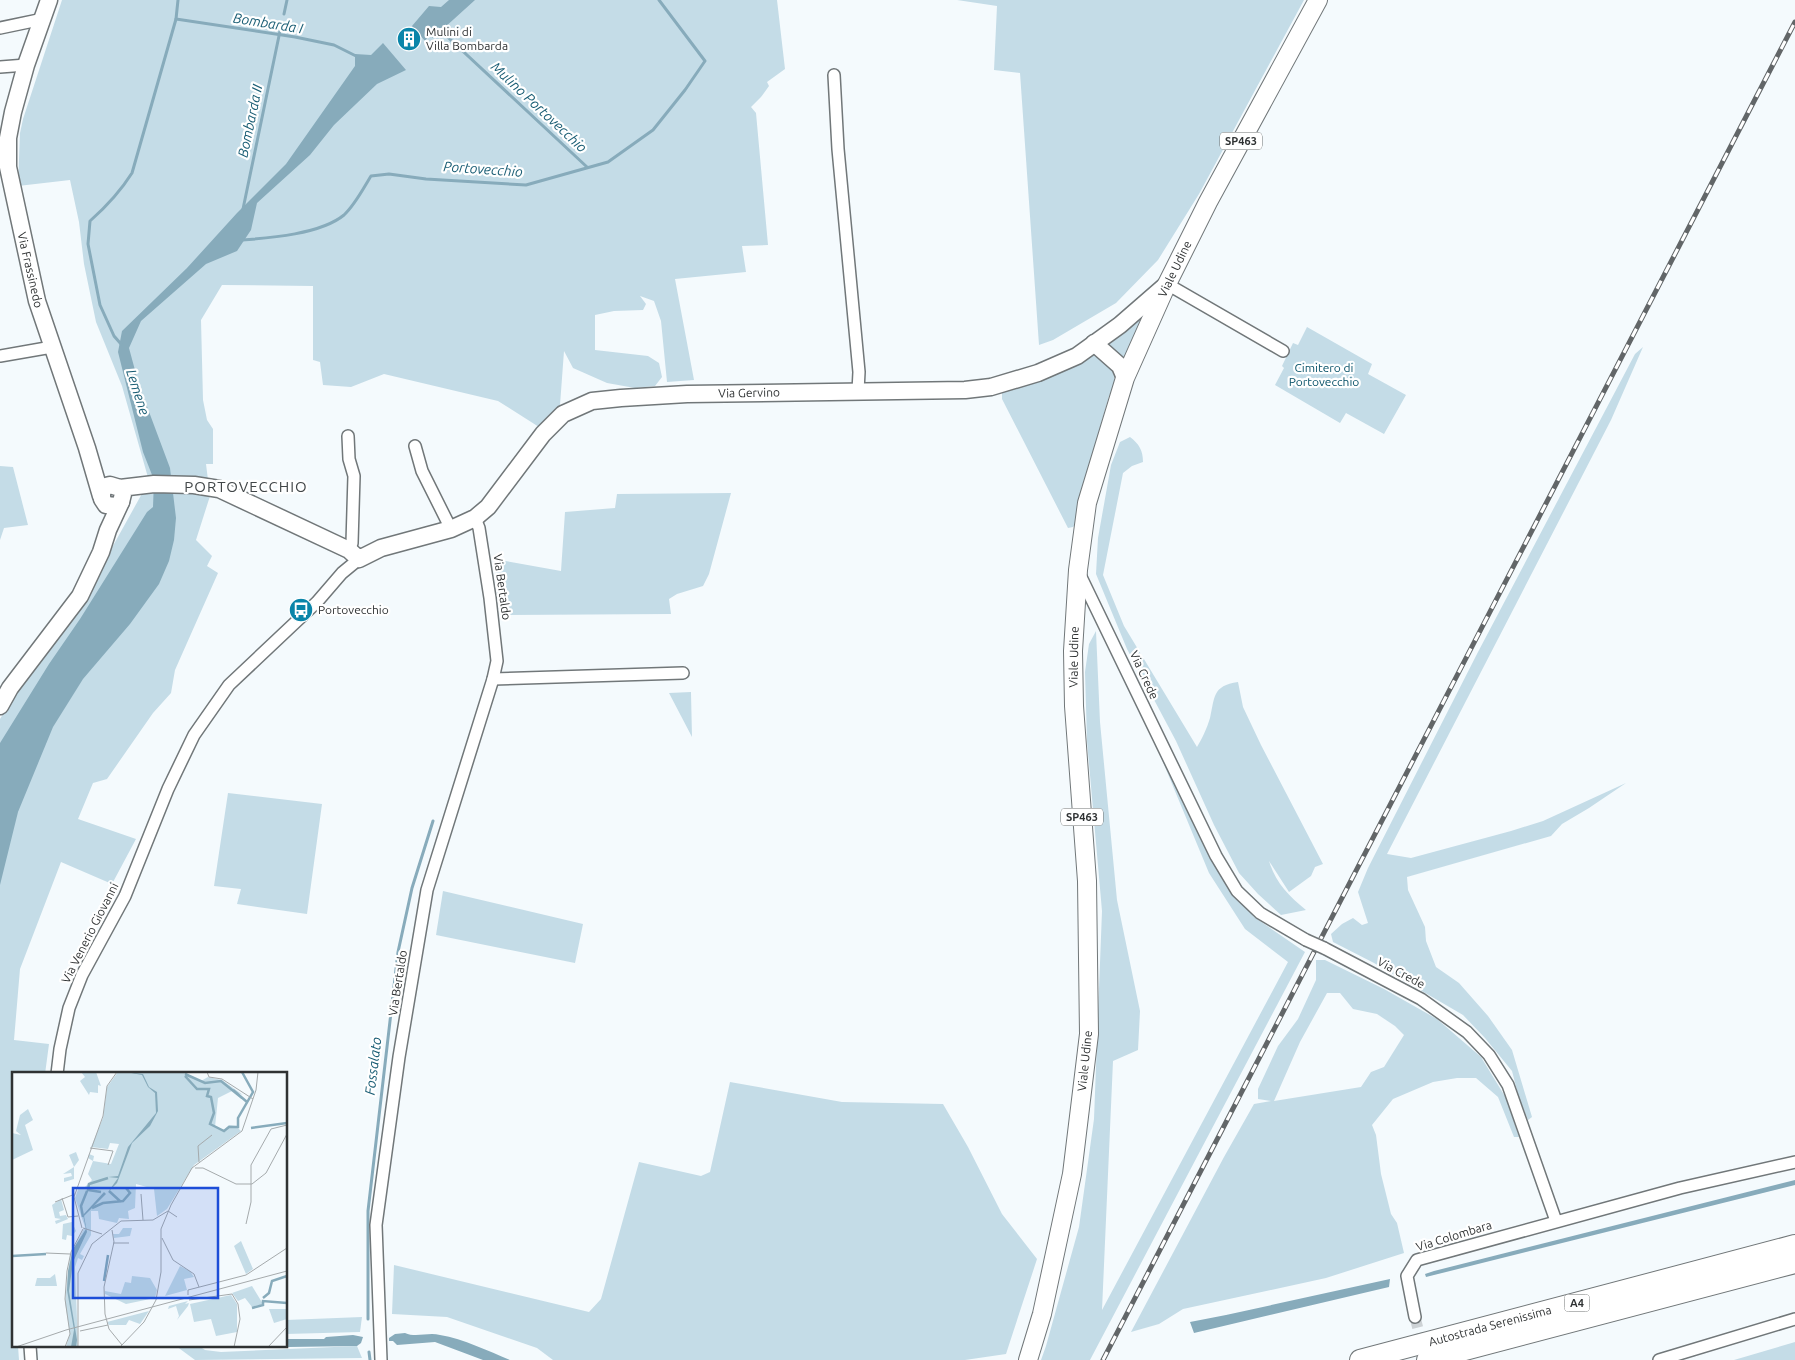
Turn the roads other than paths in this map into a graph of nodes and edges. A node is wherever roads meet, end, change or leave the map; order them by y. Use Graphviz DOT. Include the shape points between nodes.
graph roads {
  1 [pos="49,0"];
  2 [pos="1318,0"];
  3 [pos="43,18"];
  4 [pos="0,28"];
  5 [pos="26,65"];
  6 [pos="0,68"];
  7 [pos="834,75"];
  8 [pos="1167,284"];
  9 [pos="1094,343"];
  10 [pos="52,347"];
  11 [pos="1283,351"];
  12 [pos="0,356"];
  13 [pos="1125,378"];
  14 [pos="858,391"];
  15 [pos="348,436"];
  16 [pos="415,446"];
  17 [pos="94,470"];
  18 [pos="119,494"];
  19 [pos="102,499"];
  20 [pos="477,523"];
  21 [pos="451,529"];
  22 [pos="108,530"];
  23 [pos="354,555"];
  24 [pos="1078,570"];
  25 [pos="684,673"];
  26 [pos="493,679"];
  27 [pos="0,706"];
  28 [pos="57,1072"];
  29 [pos="1795,1162"];
  30 [pos="1556,1221"];
  31 [pos="1795,1245"];
  32 [pos="1795,1263"];
  33 [pos="1415,1317"];
  34 [pos="1795,1319"];
  35 [pos="381,1360"];
  36 [pos="1028,1360"];
  37 [pos="1360,1360"];
  38 [pos="1427,1360"];
  39 [pos="1659,1360"];
  1 -- 3 [label="street, Via Frassinedo"];
  2 -- 8 [label="main road, Viale Udine / SP463"];
  3 -- 4 [label="street"];
  3 -- 5 [label="street, Via Frassinedo"];
  5 -- 6 [label="street"];
  5 -- 10 [label="street, Via Frassinedo" via="8,138 8,167 37,301"];
  7 -- 14 [label="street"];
  8 -- 9 [label="street, Via Gervino"];
  8 -- 11 [label="street"];
  8 -- 13 [label="main road, Viale Udine / SP463"];
  9 -- 13 [label="street" via="1120,366"];
  9 -- 14 [label="street, Via Gervino" via="1077,356 1038,373 990,387"];
  10 -- 12 [label="street"];
  10 -- 17 [label="street, Via Frassinedo"];
  13 -- 24 [label="main road, Viale Udine / SP463" via="1087,503"];
  14 -- 20 [label="street, Via Gervino" via="687,394 592,401 564,414 543,434"];
  15 -- 23 [label="street" via="354,476"];
  16 -- 21 [label="street" via="422,471"];
  17 -- 18 [label="street"];
  17 -- 19 [label="street, Via Frassinedo"];
  18 -- 19 [label="street" via="106,486"];
  18 -- 22 [label="street"];
  18 -- 23 [label="street" via="148,485 194,485 219,489"];
  19 -- 22 [label="street, Via Frassinedo"];
  20 -- 21 [label="street, Via Gervino"];
  20 -- 26 [label="street, Via Bertaldo" via="497,660"];
  21 -- 23 [label="street, Via Gervino"];
  22 -- 27 [label="street" via="80,596"];
  23 -- 28 [label="street, Via Venerio Giovanni" via="317,602 229,684 194,735 168,789 125,896 82,976 69,1008"];
  24 -- 30 [label="street, Via Crede, bridge" via="1212,848 1237,891 1260,913 1421,999 1467,1032 1490,1055 1508,1085"];
  24 -- 36 [label="main road, Viale Udine / SP463" via="1072,651 1087,881 1089,1034 1072,1174 1042,1314"];
  25 -- 26 [label="street"];
  26 -- 35 [label="street, Via Bertaldo" via="425,900 399,1057 376,1225"];
  29 -- 30 [label="street"];
  30 -- 33 [label="street, Via Colombara" via="1416,1260 1407,1276"];
  31 -- 37 [label="highway, Autostrada Serenissima / A4"];
  32 -- 38 [label="highway, Autostrada Serenissima / A4"];
  34 -- 39 [label="street"];
}
